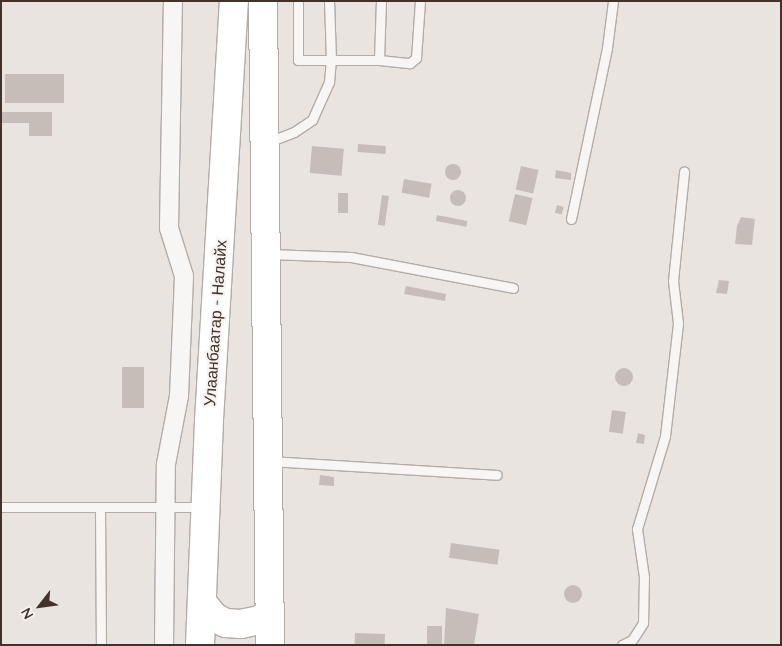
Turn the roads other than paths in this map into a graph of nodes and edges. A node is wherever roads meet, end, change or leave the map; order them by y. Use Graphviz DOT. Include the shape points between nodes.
graph roads {
  1 [pos="173,1"];
  2 [pos="234,1"];
  3 [pos="263,1"];
  4 [pos="298,1"];
  5 [pos="329,1"];
  6 [pos="381,1"];
  7 [pos="420,1"];
  8 [pos="613,1"];
  9 [pos="332,60"];
  10 [pos="378,60"];
  11 [pos="263,144"];
  12 [pos="684,172"];
  13 [pos="571,219"];
  14 [pos="265,254"];
  15 [pos="513,288"];
  16 [pos="268,461"];
  17 [pos="497,475"];
  18 [pos="167,505"];
  19 [pos="1,507"];
  20 [pos="205,507"];
  21 [pos="100,509"];
  22 [pos="202,602"];
  23 [pos="270,612"];
  24 [pos="101,645"];
  25 [pos="164,645"];
  26 [pos="200,645"];
  27 [pos="270,645"];
  28 [pos="622,645"];
  1 -- 18 [label="street" via="169,228 184,276 180,381 166,464"];
  2 -- 20 [label="highway, Улаанбаатар - Налайх"];
  3 -- 11 [label="highway"];
  4 -- 9 [label="lane" via="298,60"];
  5 -- 9 [label="lane"];
  6 -- 10 [label="lane"];
  7 -- 10 [label="lane" via="416,58 410,63"];
  8 -- 13 [label="lane" via="607,48"];
  9 -- 10 [label="lane"];
  9 -- 11 [label="lane" via="328,82 312,120 294,132"];
  11 -- 14 [label="highway"];
  12 -- 28 [label="lane" via="673,281 678,323 665,436 637,529 644,578 643,624 632,640"];
  14 -- 15 [label="lane" via="351,257"];
  14 -- 16 [label="highway"];
  16 -- 17 [label="lane"];
  16 -- 23 [label="highway"];
  18 -- 20 [label="lane"];
  18 -- 21 [label="lane"];
  18 -- 25 [label="street"];
  19 -- 21 [label="lane"];
  20 -- 22 [label="highway, Улаанбаатар - Налайх"];
  21 -- 24 [label="lane"];
  22 -- 23 [label="highway" via="214,617 226,623 260,620"];
  22 -- 26 [label="highway, Улаанбаатар - Налайх"];
  23 -- 27 [label="highway"];
}
